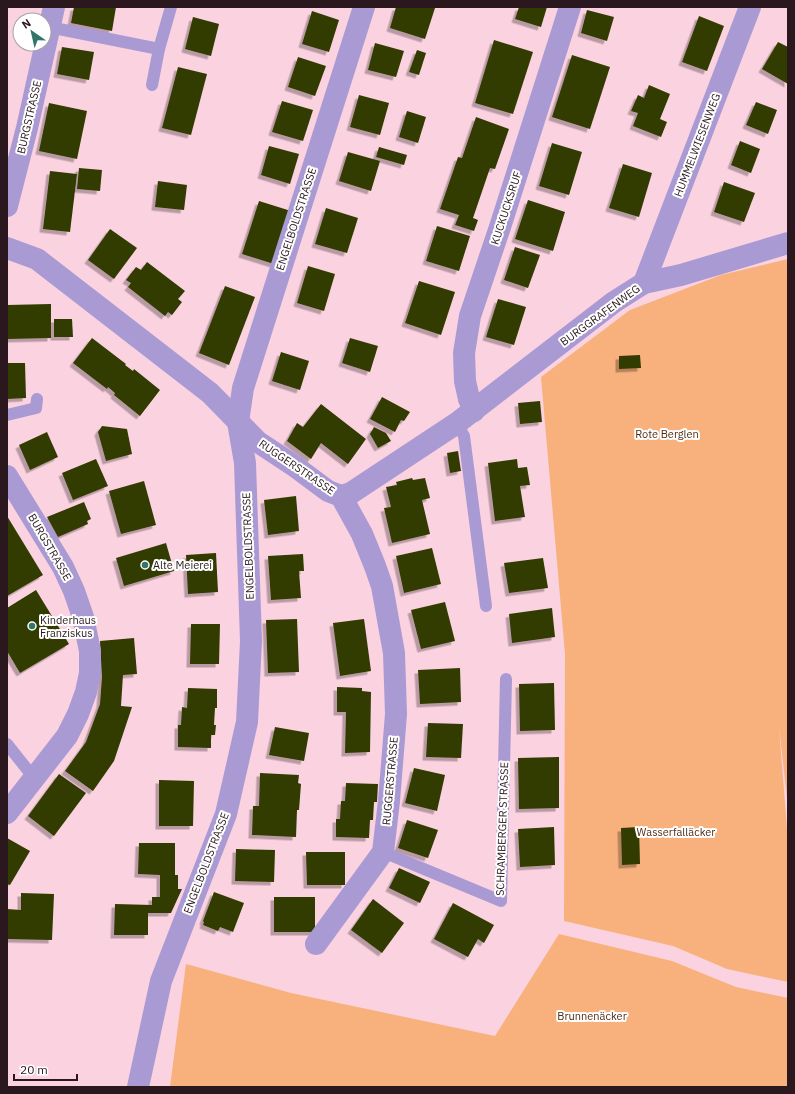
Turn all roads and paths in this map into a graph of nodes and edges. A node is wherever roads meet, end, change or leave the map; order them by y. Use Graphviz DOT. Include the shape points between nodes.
graph roads {
  1 [pos="170,7"];
  2 [pos="364,7"];
  3 [pos="570,7"];
  4 [pos="750,7"];
  5 [pos="52,17"];
  6 [pos="159,49"];
  7 [pos="43,52"];
  8 [pos="152,85"];
  9 [pos="7,206"];
  10 [pos="788,243"];
  11 [pos="7,248"];
  12 [pos="644,283"];
  13 [pos="37,398"];
  14 [pos="7,415"];
  15 [pos="466,417"];
  16 [pos="238,422"];
  17 [pos="7,476"];
  18 [pos="341,496"];
  19 [pos="486,606"];
  20 [pos="506,679"];
  21 [pos="7,744"];
  22 [pos="34,778"];
  23 [pos="7,813"];
  24 [pos="383,852"];
  25 [pos="316,944"];
  26 [pos="138,1087"];
  1 -- 6 [label="lane"];
  2 -- 16 [label="street, ENGELBOLDSTRASSE" via="243,388"];
  3 -- 15 [label="street, KUCKUCKSRUF" via="470,316 464,353 468,399"];
  4 -- 12 [label="street, HUMMELWIESENWEG"];
  5 -- 6 [label="lane, BURGSTRASSE"];
  6 -- 8 [label="lane"];
  7 -- 9 [label="street, BURGSTRASSE"];
  10 -- 12 [label="street, BURGGRAFENWEG" via="681,275"];
  11 -- 16 [label="street, RUGGERSTRASSE" via="37,259 210,393"];
  12 -- 15 [label="street, BURGGRAFENWEG" via="614,302"];
  13 -- 14 [label="lane" via="36,408"];
  15 -- 18 [label="street, BURGGRAFENWEG" via="351,493"];
  15 -- 19 [label="lane" via="464,436"];
  16 -- 18 [label="street, RUGGERSTRASSE" via="258,442 328,491"];
  16 -- 26 [label="street, ENGELBOLDSTRASSE" via="245,463 250,633 247,722 226,814 160,982"];
  17 -- 22 [label="street, BURGSTRASSE" via="63,567 83,617 90,651 90,673 78,714 67,736"];
  18 -- 24 [label="street, RUGGERSTRASSE" via="362,534 382,586 394,653 396,714 390,801"];
  20 -- 24 [label="lane, SCHRAMBERGER STRASSE" via="501,901"];
  21 -- 22 [label="lane"];
  22 -- 23 [label="street, BURGSTRASSE"];
  24 -- 25 [label="street, RUGGERSTRASSE"];
}
